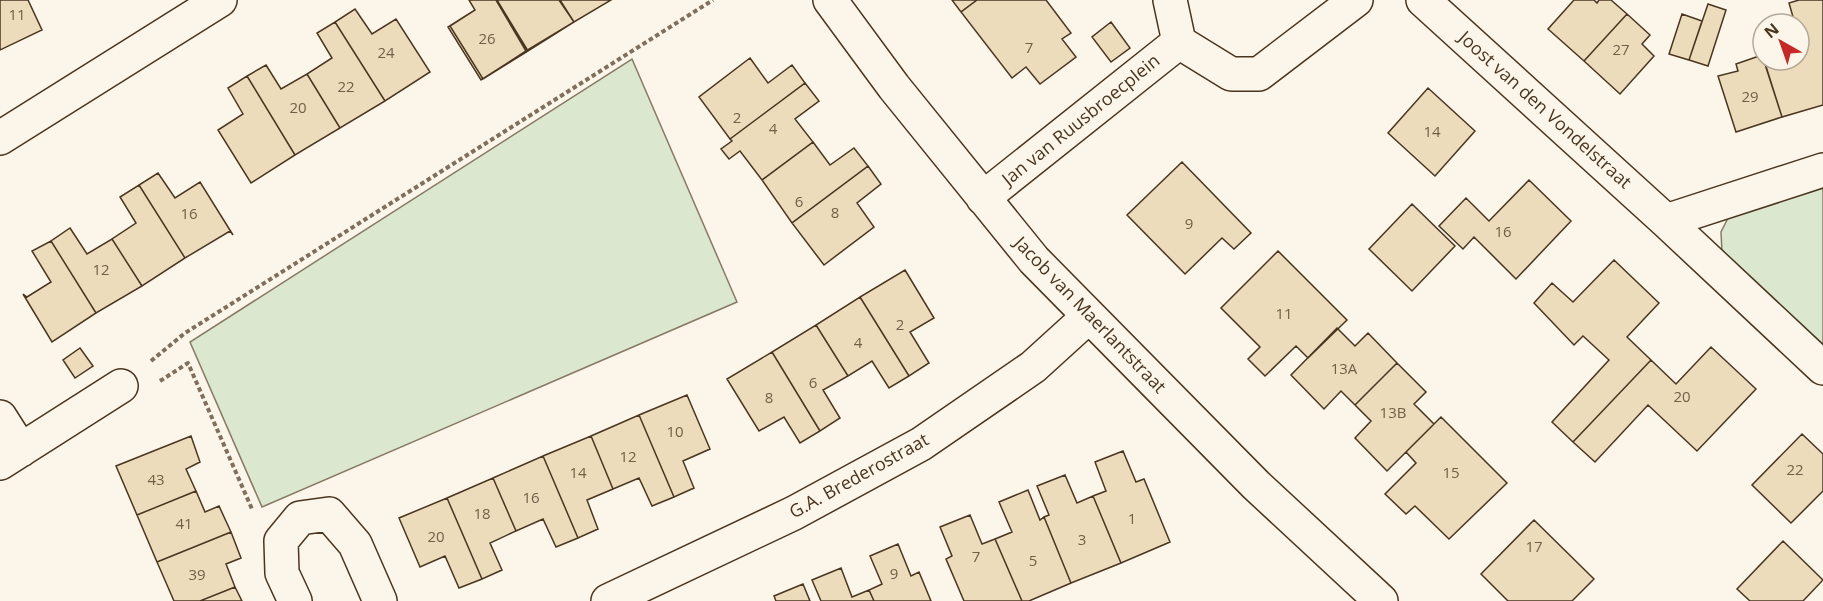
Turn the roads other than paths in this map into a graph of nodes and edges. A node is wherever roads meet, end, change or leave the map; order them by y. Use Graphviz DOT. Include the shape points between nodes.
graph roads {
  1 [pos="220,0"];
  2 [pos="830,0"];
  3 [pos="1170,0"];
  4 [pos="1356,0"];
  5 [pos="1423,0"];
  6 [pos="1179,42"];
  7 [pos="0,138"];
  8 [pos="1823,170"];
  9 [pos="983,198"];
  10 [pos="1666,221"];
  11 [pos="1088,317"];
  12 [pos="1823,368"];
  13 [pos="121,386"];
  14 [pos="0,417"];
  15 [pos="10,457"];
  16 [pos="295,601"];
  17 [pos="380,601"];
  18 [pos="608,601"];
  19 [pos="1381,601"];
  1 -- 7 [label="street"];
  2 -- 9 [label="street, Jacob van Maerlantstraat"];
  3 -- 6 [label="street"];
  4 -- 6 [label="street" via="1259,74 1231,74"];
  5 -- 10 [label="street, Joost van den Vondelstraat"];
  6 -- 9 [label="street, Jan van Ruusbroecplein"];
  8 -- 10 [label="street"];
  9 -- 11 [label="street, Jacob van Maerlantstraat"];
  10 -- 12 [label="street, Joost van den Vondelstraat"];
  11 -- 18 [label="street, G.A. Brederostraat" via="1033,367 921,444 794,513"];
  11 -- 19 [label="street, Jacob van Maerlantstraat" via="1256,485"];
  13 -- 15 [label="street"];
  14 -- 15 [label="street"];
  16 -- 17 [label="street" via="282,573 281,541 300,518 329,514 355,544"];
}
